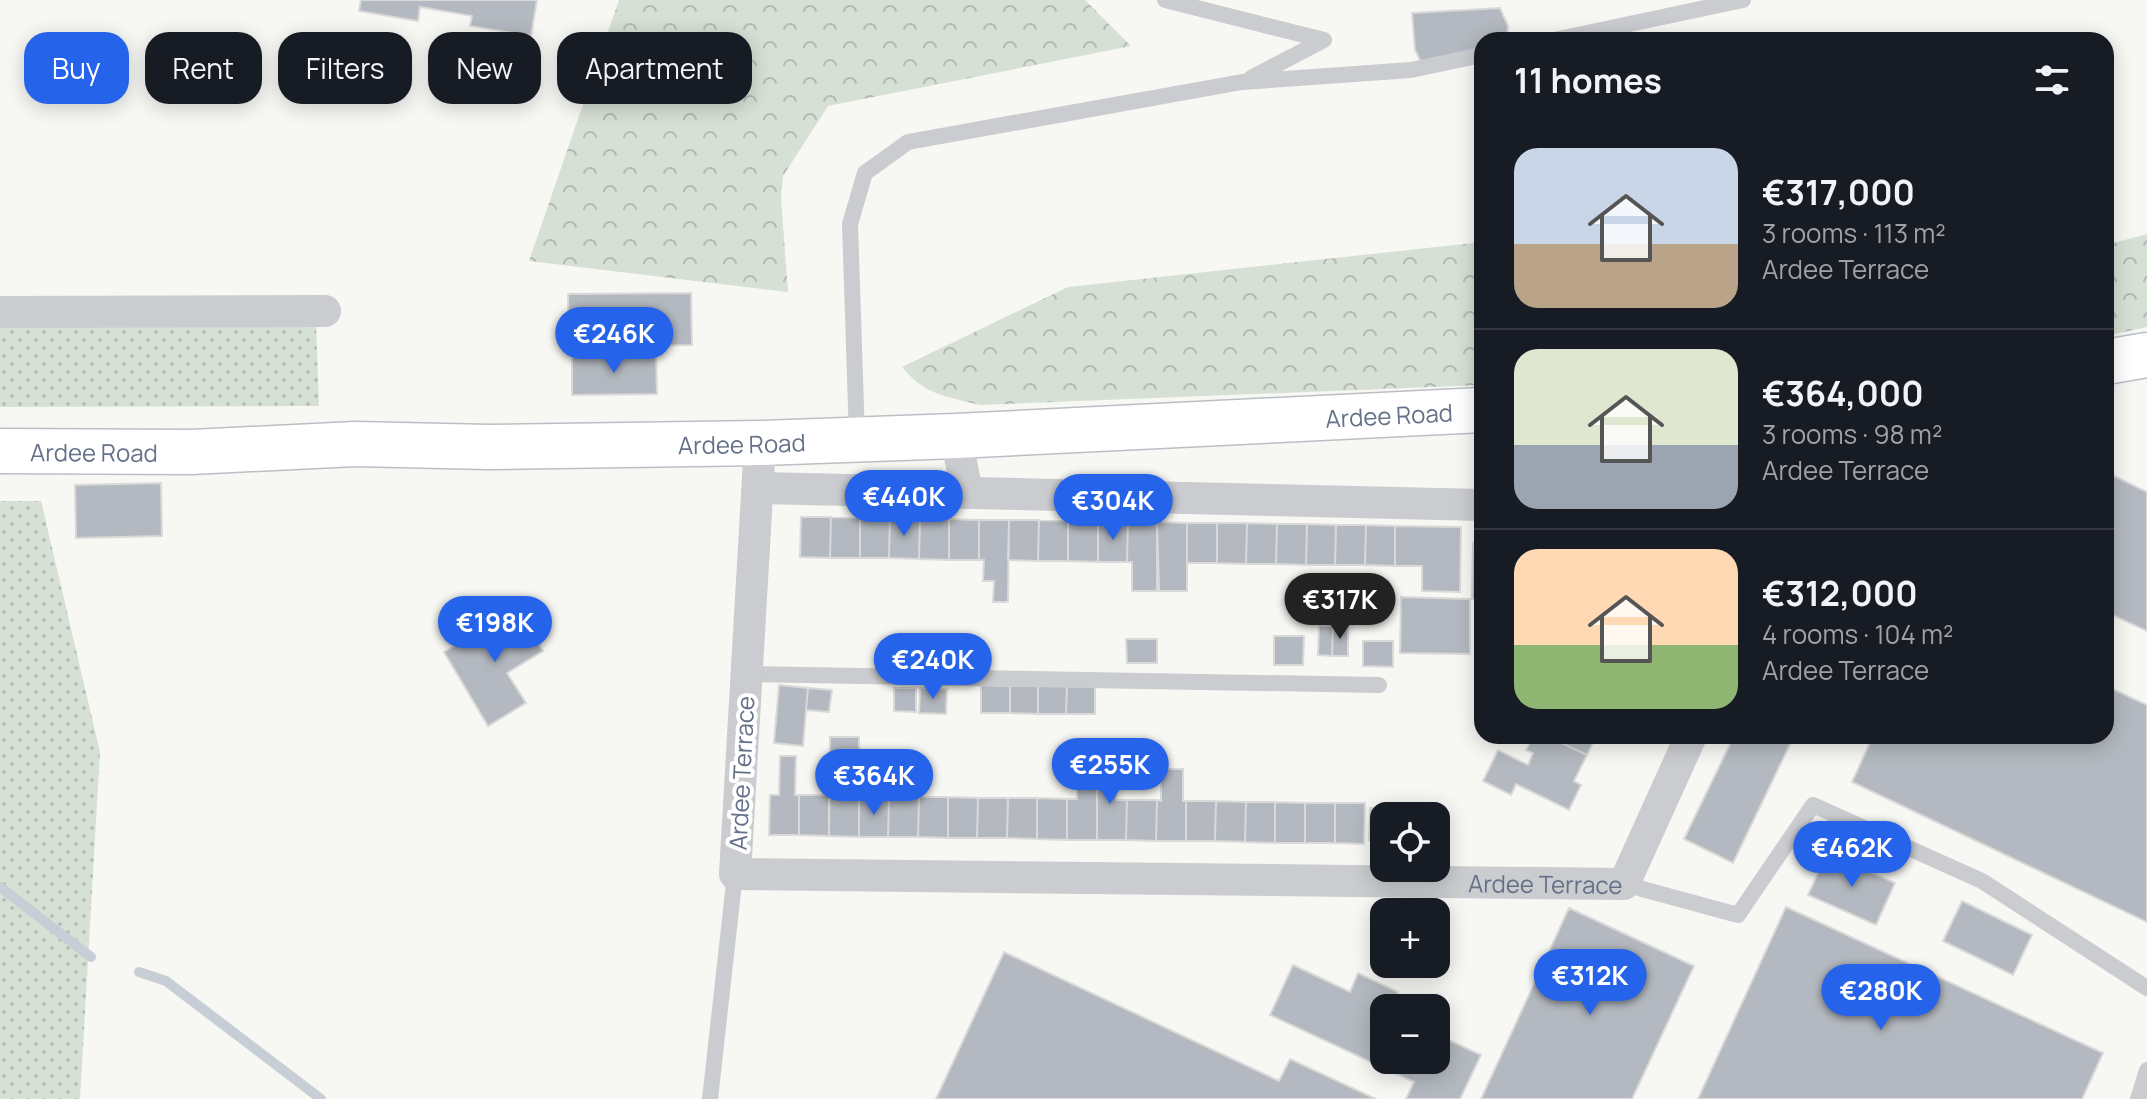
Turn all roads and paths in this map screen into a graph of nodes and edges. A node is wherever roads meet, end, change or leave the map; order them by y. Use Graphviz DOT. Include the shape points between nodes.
graph roads {
  1 [pos="1165,0"];
  2 [pos="1743,0"];
  3 [pos="1592,32"];
  4 [pos="1474,57"];
  5 [pos="1242,82"];
  6 [pos="325,311"];
  7 [pos="0,312"];
  8 [pos="2147,355"];
  9 [pos="2114,361"];
  10 [pos="1474,410"];
  11 [pos="956,436"];
  12 [pos="858,440"];
  13 [pos="760,443"];
  14 [pos="0,451"];
  15 [pos="759,488"];
  16 [pos="967,493"];
  17 [pos="1474,505"];
  18 [pos="747,674"];
  19 [pos="1379,685"];
  20 [pos="1687,744"];
  21 [pos="735,874"];
  22 [pos="1624,884"];
  23 [pos="2147,988"];
  24 [pos="2147,1070"];
  25 [pos="710,1099"];
  26 [pos="2138,1099"];
  1 -- 5 [label="lane" via="1324,40"];
  2 -- 3 [label="lane"];
  4 -- 5 [label="lane" via="1411,70"];
  5 -- 12 [label="lane" via="908,142 865,173 850,224"];
  6 -- 7 [label="street"];
  8 -- 9 [label="main road"];
  10 -- 11 [label="main road, Ardee Road"];
  11 -- 12 [label="main road, Ardee Road"];
  11 -- 16 [label="street"];
  12 -- 13 [label="main road, Ardee Road"];
  13 -- 14 [label="main road, Ardee Road"];
  13 -- 15 [label="street, Ardee Terrace"];
  15 -- 16 [label="street"];
  15 -- 18 [label="street, Ardee Terrace"];
  16 -- 17 [label="street"];
  18 -- 19 [label="lane"];
  18 -- 21 [label="street, Ardee Terrace"];
  20 -- 22 [label="street, Ardee Terrace"];
  21 -- 22 [label="street, Ardee Terrace"];
  21 -- 25 [label="lane"];
  22 -- 23 [label="lane" via="1738,915 1813,805 1982,881"];
  24 -- 26 [label="lane"];
}
